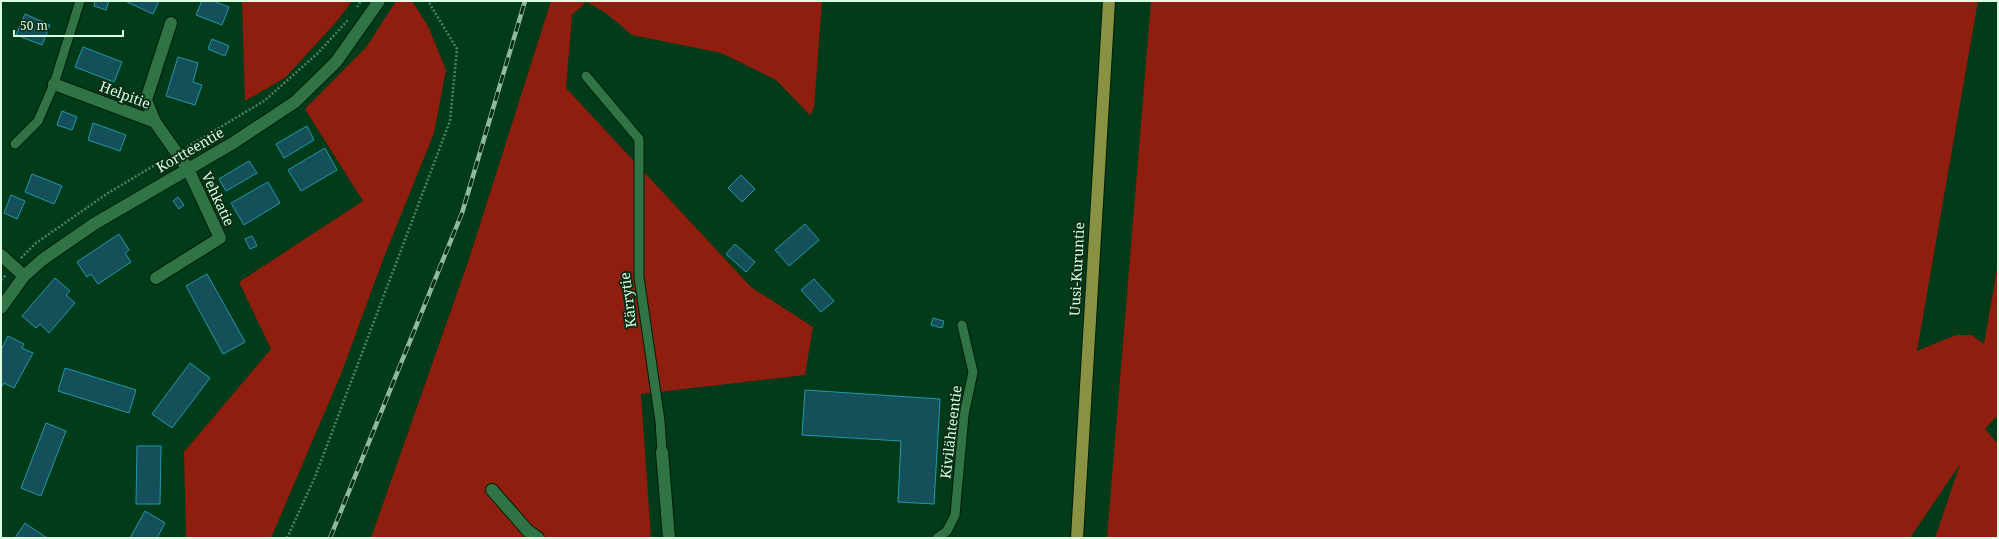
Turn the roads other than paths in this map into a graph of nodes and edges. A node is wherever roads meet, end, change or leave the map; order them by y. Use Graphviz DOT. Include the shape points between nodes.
graph roads {
  1 [pos="80,1"];
  2 [pos="380,1"];
  3 [pos="1109,1"];
  4 [pos="171,23"];
  5 [pos="586,76"];
  6 [pos="54,84"];
  7 [pos="155,122"];
  8 [pos="15,144"];
  9 [pos="188,169"];
  10 [pos="1,256"];
  11 [pos="24,276"];
  12 [pos="156,278"];
  13 [pos="1,308"];
  14 [pos="962,325"];
  15 [pos="662,452"];
  16 [pos="492,490"];
  17 [pos="538,538"];
  18 [pos="669,538"];
  19 [pos="937,538"];
  20 [pos="1076,538"];
  1 -- 6 [label="lane"];
  2 -- 9 [label="street, Kortteentie" via="336,62 295,102"];
  3 -- 20 [label="main road, Uusi-Kuruntie"];
  4 -- 7 [label="street" via="146,100"];
  5 -- 15 [label="lane, Kärrytie" via="639,139 639,277 660,421"];
  6 -- 7 [label="street, Helpitie"];
  6 -- 8 [label="lane" via="38,121"];
  7 -- 9 [label="street, Helpitie" via="175,154"];
  9 -- 11 [label="street, Kortteentie" via="94,224 42,260"];
  9 -- 12 [label="street, Vehkatie" via="220,238"];
  10 -- 11 [label="street"];
  11 -- 13 [label="street, Kortteentie"];
  14 -- 19 [label="lane, Kivilähteentie" via="972,372 964,415 955,516 947,531"];
  15 -- 18 [label="street, Kärrytie"];
  16 -- 17 [label="street" via="528,531"];
}
